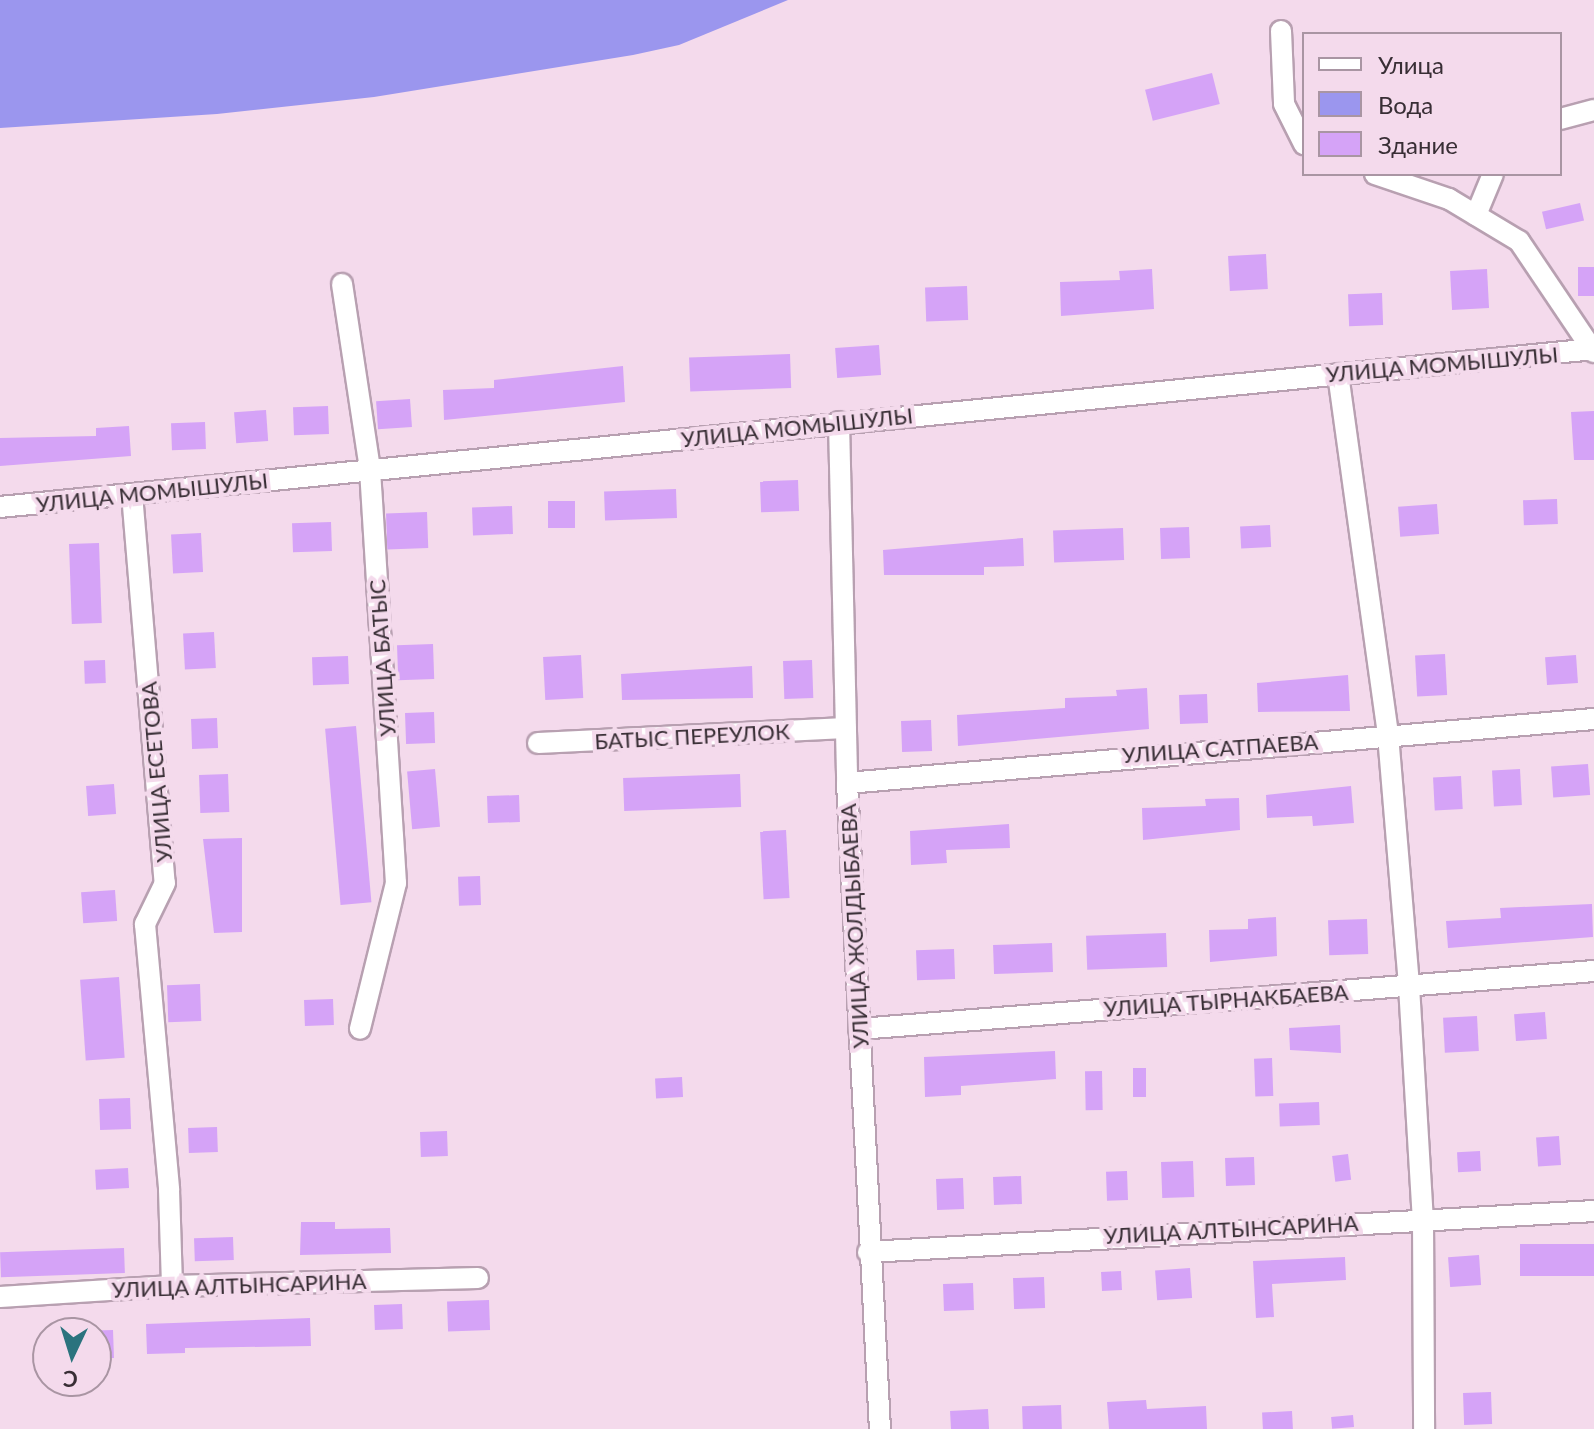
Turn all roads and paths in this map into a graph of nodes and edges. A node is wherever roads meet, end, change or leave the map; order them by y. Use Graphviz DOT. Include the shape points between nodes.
graph roads {
  1 [pos="1281,31"];
  2 [pos="1594,110"];
  3 [pos="1562,118"];
  4 [pos="1302,140"];
  5 [pos="1381,176"];
  6 [pos="1492,176"];
  7 [pos="1476,215"];
  8 [pos="342,284"];
  9 [pos="1593,350"];
  10 [pos="1338,374"];
  11 [pos="839,422"];
  12 [pos="370,470"];
  13 [pos="132,494"];
  14 [pos="0,507"];
  15 [pos="1594,719"];
  16 [pos="846,728"];
  17 [pos="1388,735"];
  18 [pos="538,743"];
  19 [pos="847,783"];
  20 [pos="1594,971"];
  21 [pos="1409,986"];
  22 [pos="360,1029"];
  23 [pos="859,1029"];
  24 [pos="1594,1211"];
  25 [pos="1423,1219"];
  26 [pos="868,1252"];
  27 [pos="478,1278"];
  28 [pos="172,1286"];
  29 [pos="0,1297"];
  30 [pos="880,1429"];
  31 [pos="1424,1429"];
  1 -- 4 [label="street" via="1284,104"];
  2 -- 3 [label="street"];
  5 -- 7 [label="street" via="1449,199"];
  6 -- 7 [label="street"];
  7 -- 9 [label="street" via="1519,241"];
  8 -- 12 [label="street, УЛИЦА БАТЫС"];
  9 -- 10 [label="street, УЛИЦА МОМЫШУЛЫ"];
  10 -- 11 [label="street, УЛИЦА МОМЫШУЛЫ"];
  10 -- 17 [label="street"];
  11 -- 12 [label="street, УЛИЦА МОМЫШУЛЫ"];
  11 -- 16 [label="street, УЛИЦА ЖОЛДЫБАЕВА"];
  12 -- 13 [label="street, УЛИЦА МОМЫШУЛЫ"];
  12 -- 22 [label="street, УЛИЦА БАТЫС" via="396,883"];
  13 -- 14 [label="street, УЛИЦА МОМЫШУЛЫ"];
  13 -- 28 [label="street, УЛИЦА ЕСЕТОВА" via="165,883 145,924 169,1190"];
  15 -- 17 [label="street, УЛИЦА САТПАЕВА"];
  16 -- 18 [label="street, БАТЫС ПЕРЕУЛОК"];
  16 -- 19 [label="street, УЛИЦА ЖОЛДЫБАЕВА"];
  17 -- 19 [label="street, УЛИЦА САТПАЕВА"];
  17 -- 21 [label="street"];
  19 -- 23 [label="street, УЛИЦА ЖОЛДЫБАЕВА"];
  20 -- 21 [label="street, УЛИЦА ТЫРНАКБАЕВА"];
  21 -- 23 [label="street, УЛИЦА ТЫРНАКБАЕВА"];
  21 -- 25 [label="street"];
  23 -- 26 [label="street, УЛИЦА ЖОЛДЫБАЕВА"];
  24 -- 25 [label="street, УЛИЦА АЛТЫНСАРИНА"];
  25 -- 26 [label="street, УЛИЦА АЛТЫНСАРИНА"];
  25 -- 31 [label="street"];
  26 -- 30 [label="street, УЛИЦА ЖОЛДЫБАЕВА"];
  27 -- 28 [label="street, УЛИЦА АЛТЫНСАРИНА"];
  28 -- 29 [label="street, УЛИЦА АЛТЫНСАРИНА"];
}
